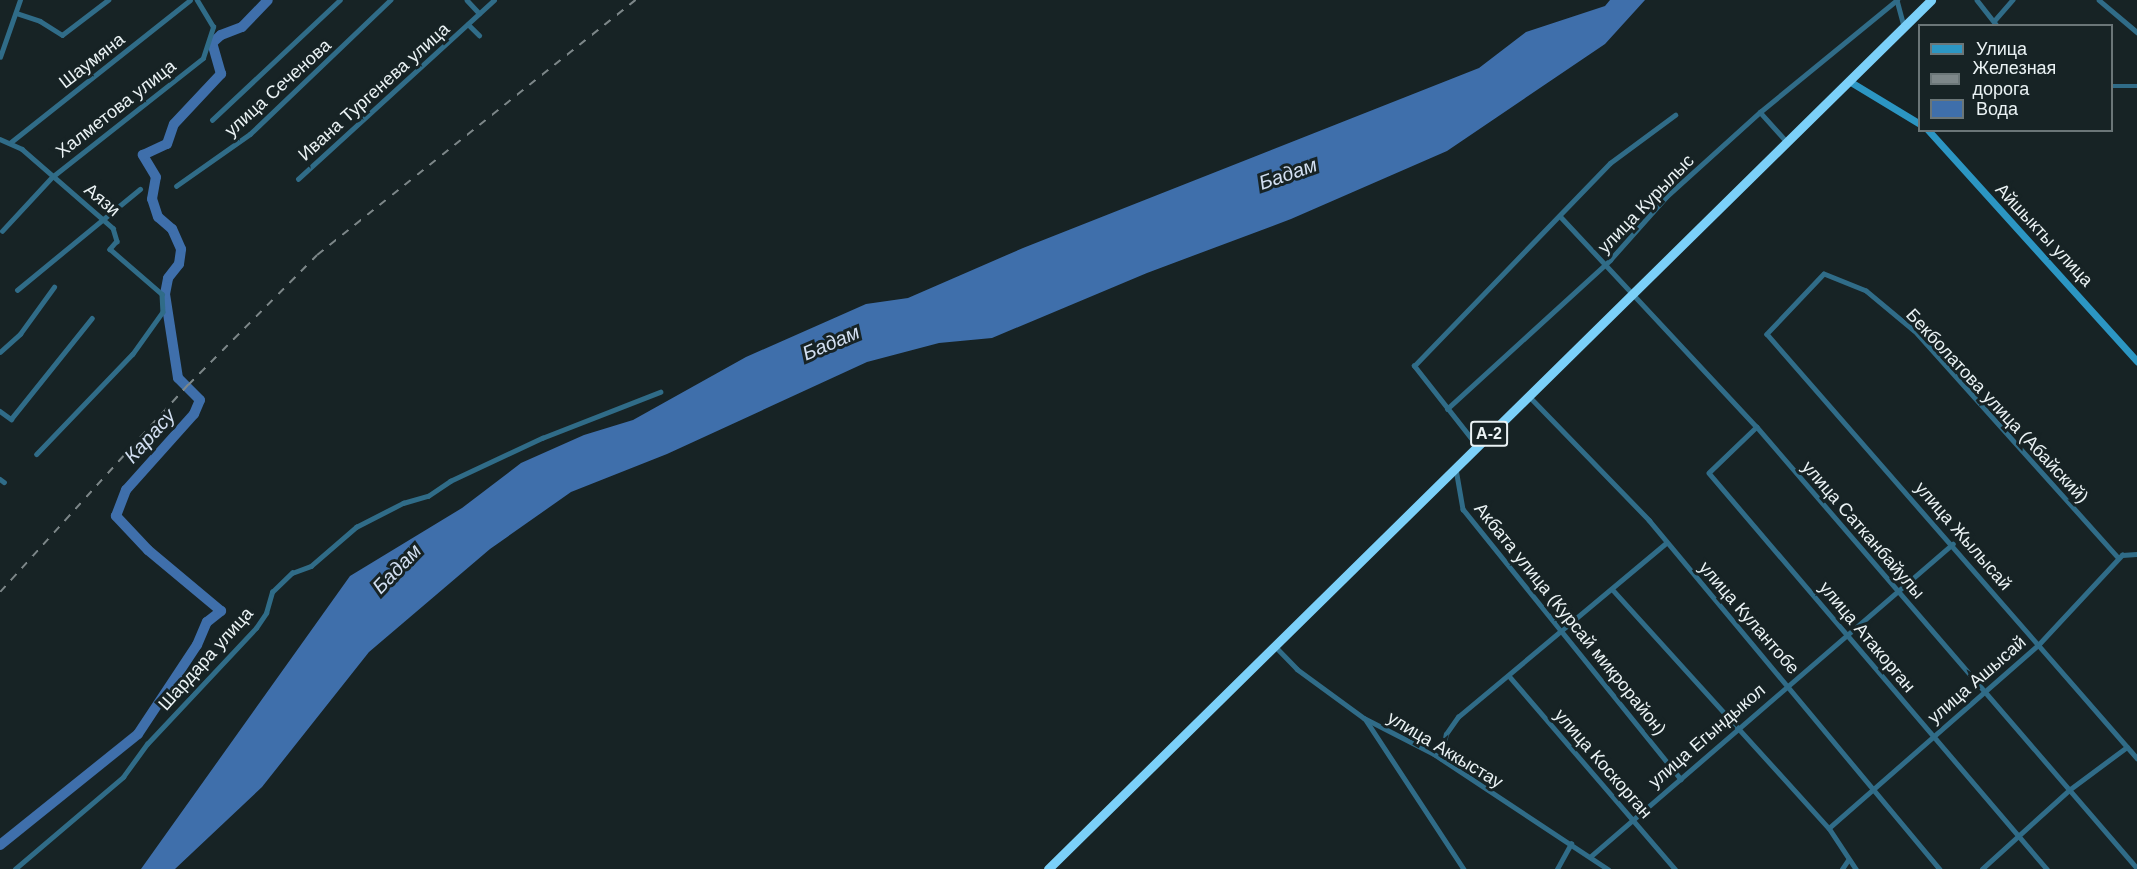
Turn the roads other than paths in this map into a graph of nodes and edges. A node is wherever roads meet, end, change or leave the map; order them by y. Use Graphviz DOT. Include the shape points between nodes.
graph roads {
  1 [pos="20,0"];
  2 [pos="108,0"];
  3 [pos="190,0"];
  4 [pos="196,0"];
  5 [pos="340,0"];
  6 [pos="390,0"];
  7 [pos="467,0"];
  8 [pos="494,0"];
  9 [pos="1897,0"];
  10 [pos="1930,0"];
  11 [pos="1977,0"];
  12 [pos="2012,0"];
  13 [pos="2099,0"];
  14 [pos="16,13"];
  15 [pos="479,13"];
  16 [pos="1995,23"];
  17 [pos="468,24"];
  18 [pos="1904,27"];
  19 [pos="2137,32"];
  20 [pos="480,35"];
  21 [pos="0,57"];
  22 [pos="1849,81"];
  23 [pos="2137,86"];
  24 [pos="2113,87"];
  25 [pos="1760,112"];
  26 [pos="1675,115"];
  27 [pos="212,120"];
  28 [pos="1918,123"];
  29 [pos="1930,132"];
  30 [pos="0,139"];
  31 [pos="10,142"];
  32 [pos="1786,142"];
  33 [pos="52,177"];
  34 [pos="298,179"];
  35 [pos="176,186"];
  36 [pos="140,189"];
  37 [pos="102,217"];
  38 [pos="1561,217"];
  39 [pos="3,231"];
  40 [pos="1607,263"];
  41 [pos="54,287"];
  42 [pos="17,290"];
  43 [pos="1631,296"];
  44 [pos="92,318"];
  45 [pos="1767,334"];
  46 [pos="0,352"];
  47 [pos="2137,361"];
  48 [pos="660,392"];
  49 [pos="1527,394"];
  50 [pos="1447,409"];
  51 [pos="0,411"];
  52 [pos="1757,427"];
  53 [pos="1478,446"];
  54 [pos="37,454"];
  55 [pos="1456,468"];
  56 [pos="1666,543"];
  57 [pos="1952,544"];
  58 [pos="2137,554"];
  59 [pos="2118,558"];
  60 [pos="1895,589"];
  61 [pos="1612,590"];
  62 [pos="1562,633"];
  63 [pos="1847,634"];
  64 [pos="2039,644"];
  65 [pos="1275,646"];
  66 [pos="1510,677"];
  67 [pos="1788,683"];
  68 [pos="1985,692"];
  69 [pos="1364,718"];
  70 [pos="1737,728"];
  71 [pos="1933,737"];
  72 [pos="2127,747"];
  73 [pos="2137,758"];
  74 [pos="1441,759"];
  75 [pos="1681,779"];
  76 [pos="1874,790"];
  77 [pos="2070,790"];
  78 [pos="1631,819"];
  79 [pos="1829,828"];
  80 [pos="2018,837"];
  81 [pos="1571,844"];
  82 [pos="1590,857"];
  83 [pos="1848,860"];
  84 [pos="2137,868"];
  85 [pos="15,869"];
  86 [pos="1048,869"];
  87 [pos="1464,869"];
  88 [pos="1557,869"];
  89 [pos="1608,869"];
  90 [pos="1675,869"];
  91 [pos="1842,869"];
  92 [pos="1856,869"];
  93 [pos="1940,869"];
  94 [pos="1982,869"];
  95 [pos="2047,869"];
  1 -- 14 [label="street"];
  2 -- 14 [label="street" via="62,36 40,21"];
  3 -- 31 [label="street, Шаумяна"];
  4 -- 33 [label="street, Халметова улица" via="213,27 203,58"];
  5 -- 27 [label="street"];
  6 -- 35 [label="street, улица Сеченова" via="250,134"];
  7 -- 15 [label="street"];
  8 -- 15 [label="street, Ивана Тургенева улица"];
  9 -- 18 [label="street"];
  9 -- 25 [label="street, улица Курылыс"];
  10 -- 18 [label="highway, A-2"];
  11 -- 16 [label="street"];
  12 -- 16 [label="street"];
  13 -- 19 [label="street"];
  14 -- 21 [label="street"];
  15 -- 17 [label="street, Ивана Тургенева улица"];
  17 -- 20 [label="street"];
  17 -- 34 [label="street, Ивана Тургенева улица"];
  18 -- 22 [label="highway, A-2"];
  22 -- 28 [label="street"];
  22 -- 32 [label="highway, A-2"];
  23 -- 24 [label="street"];
  25 -- 32 [label="street"];
  25 -- 40 [label="street, улица Курылыс" via="1666,197"];
  26 -- 38 [label="street" via="1610,163"];
  29 -- 47 [label="street, Айшыкты улица"];
  30 -- 31 [label="street, Аязи"];
  31 -- 33 [label="street, Аязи"];
  32 -- 43 [label="highway, A-2"];
  33 -- 37 [label="street, Аязи"];
  33 -- 39 [label="street, Халметова улица"];
  36 -- 37 [label="street"];
  37 -- 42 [label="street"];
  37 -- 54 [label="street, Аязи" via="117,232 117,241 110,249 162,294 163,312 134,354"];
  38 -- 40 [label="street, улица Сатканбайулы"];
  38 -- 50 [label="street" via="1414,366"];
  40 -- 43 [label="street, улица Сатканбайулы"];
  40 -- 50 [label="street, улица Курылыс"];
  41 -- 46 [label="street" via="20,334"];
  43 -- 49 [label="highway, A-2"];
  43 -- 52 [label="street, улица Сатканбайулы"];
  44 -- 51 [label="street" via="11,419"];
  45 -- 57 [label="street, улица Жылысай"];
  45 -- 59 [label="street, Бекболатова улица (Абайский)" via="1824,274 1866,291 1914,331"];
  48 -- 85 [label="street, Шардара улица" via="542,438 450,481 428,496 403,503 356,527 311,566 292,573 272,592 266,613 256,628 147,744 123,777"];
  49 -- 53 [label="highway, A-2"];
  49 -- 56 [label="street, улица Кулантобе" via="1649,520"];
  50 -- 53 [label="street"];
  52 -- 60 [label="street, улица Сатканбайулы"];
  52 -- 63 [label="street, улица Атакорган" via="1709,473"];
  53 -- 55 [label="highway, A-2"];
  55 -- 62 [label="street, Акбата улица (Курсай микрорайон)" via="1463,509"];
  55 -- 65 [label="highway, A-2"];
  56 -- 61 [label="street"];
  56 -- 67 [label="street, улица Кулантобе"];
  57 -- 60 [label="street, улица Егындыкол"];
  57 -- 64 [label="street, улица Жылысай"];
  58 -- 59 [label="street"];
  59 -- 64 [label="street, улица Ашысай"];
  60 -- 63 [label="street, улица Егындыкол" via="1891,597"];
  60 -- 68 [label="street, улица Сатканбайулы"];
  61 -- 62 [label="street"];
  61 -- 70 [label="street"];
  62 -- 66 [label="street"];
  62 -- 75 [label="street, Акбата улица (Курсай микрорайон)"];
  63 -- 67 [label="street, улица Егындыкол"];
  63 -- 71 [label="street, улица Атакорган"];
  64 -- 68 [label="street, улица Ашысай"];
  64 -- 72 [label="street, улица Жылысай"];
  65 -- 69 [label="street, улица Аккыстау" via="1297,669"];
  65 -- 86 [label="highway, A-2"];
  66 -- 74 [label="street" via="1458,717 1446,734"];
  66 -- 78 [label="street, улица Коскорган"];
  67 -- 70 [label="street, улица Егындыкол"];
  67 -- 76 [label="street, улица Кулантобе"];
  68 -- 71 [label="street, улица Ашысай"];
  68 -- 77 [label="street, улица Сатканбайулы"];
  69 -- 74 [label="street, улица Аккыстау"];
  69 -- 87 [label="street"];
  70 -- 75 [label="street, улица Егындыкол"];
  70 -- 79 [label="street"];
  71 -- 76 [label="street, улица Ашысай"];
  71 -- 80 [label="street, улица Атакорган"];
  72 -- 73 [label="street, улица Жылысай"];
  72 -- 77 [label="street"];
  74 -- 81 [label="street, улица Аккыстау"];
  75 -- 78 [label="street, улица Егындыкол"];
  76 -- 79 [label="street, улица Ашысай"];
  76 -- 93 [label="street, улица Кулантобе"];
  77 -- 80 [label="street"];
  77 -- 84 [label="street, улица Сатканбайулы"];
  78 -- 82 [label="street, улица Егындыкол"];
  78 -- 90 [label="street, улица Коскорган"];
  79 -- 83 [label="street"];
  80 -- 94 [label="street"];
  80 -- 95 [label="street, улица Атакорган"];
  81 -- 82 [label="street, улица Аккыстау"];
  81 -- 88 [label="street"];
  82 -- 89 [label="street, улица Аккыстау"];
  83 -- 91 [label="street"];
  83 -- 92 [label="street"];
}
